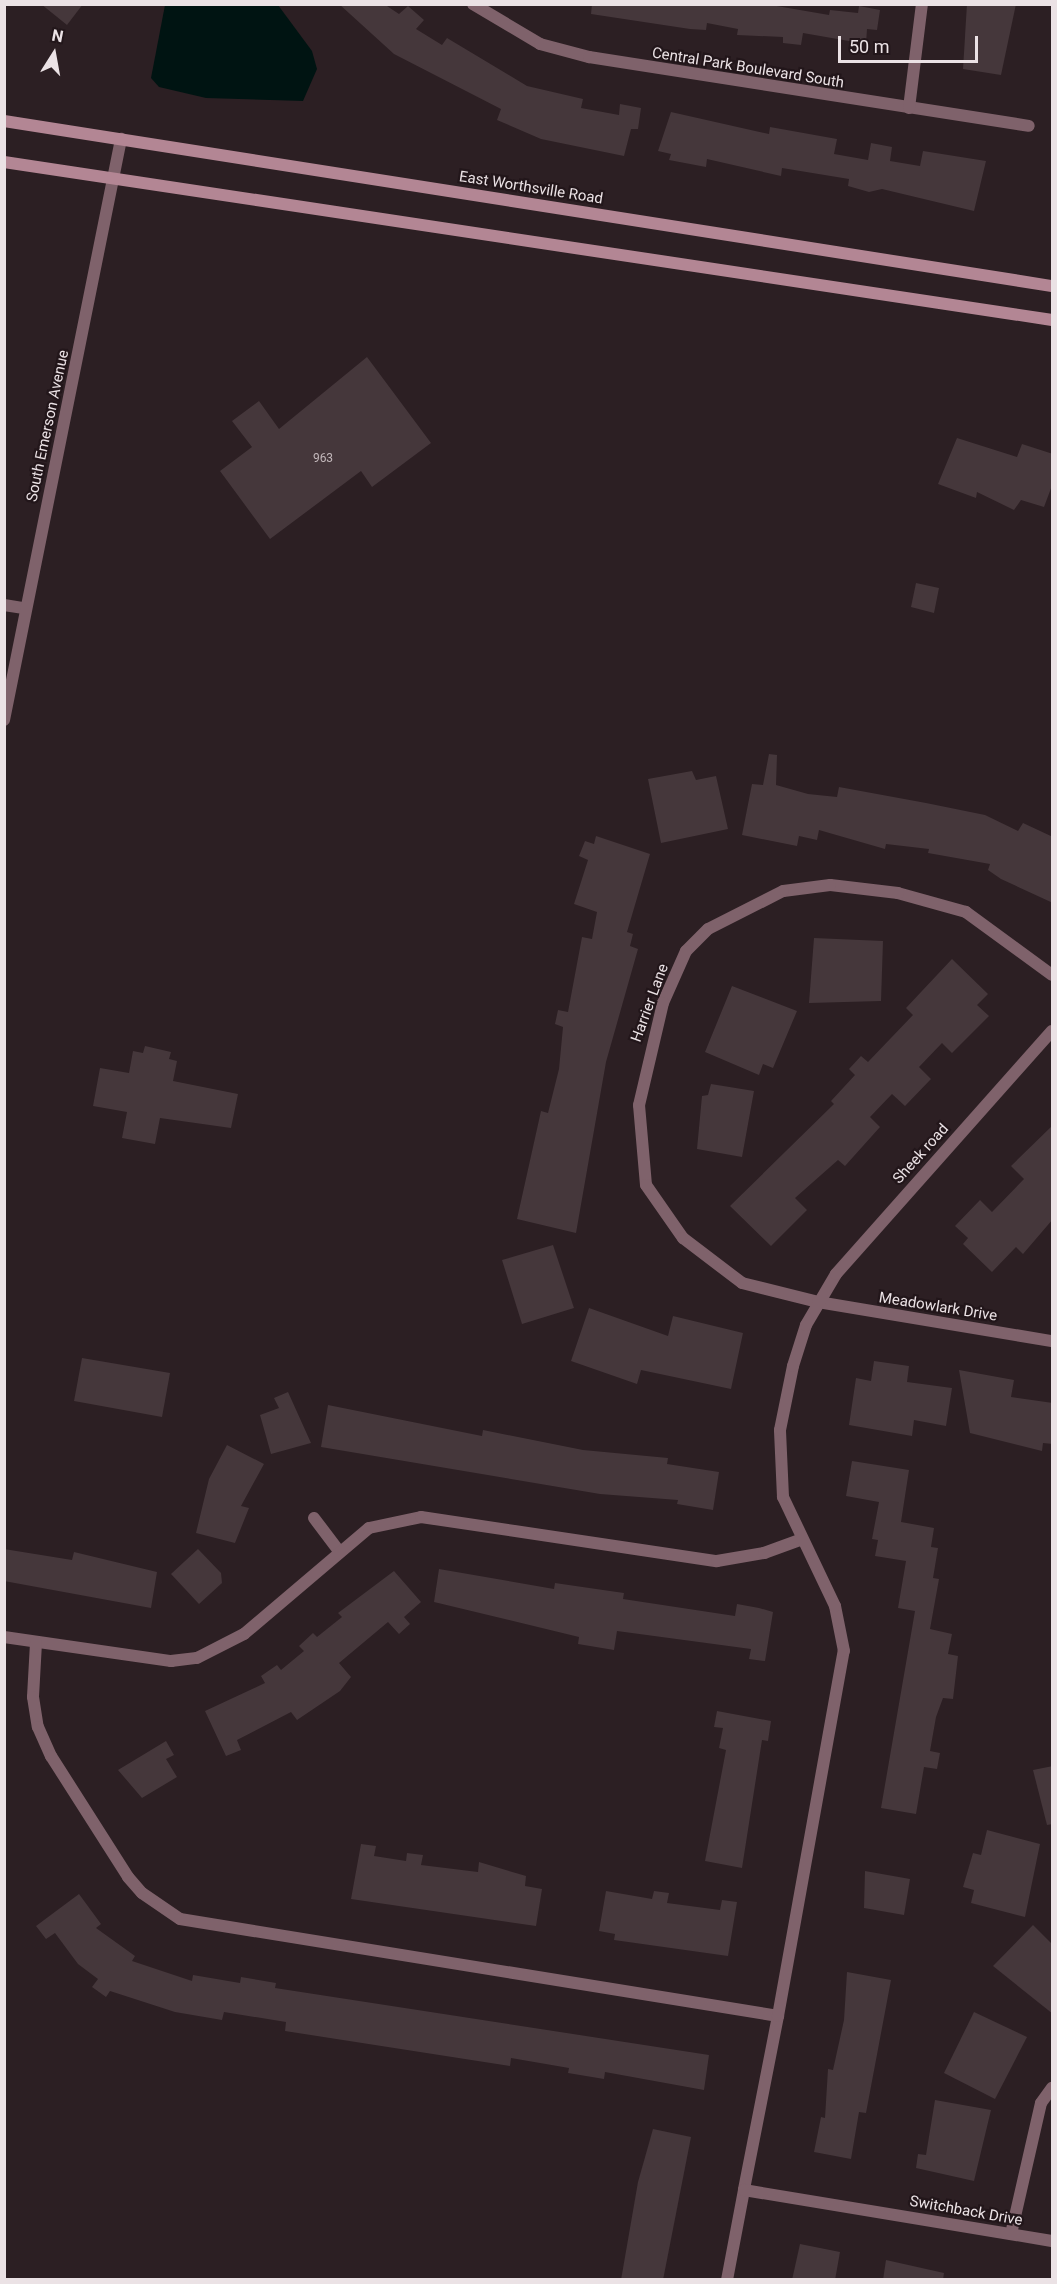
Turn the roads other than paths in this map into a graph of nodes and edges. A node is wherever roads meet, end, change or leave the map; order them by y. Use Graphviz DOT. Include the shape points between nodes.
graph roads {
  1 [pos="474,4"];
  2 [pos="922,4"];
  3 [pos="909,108"];
  4 [pos="4,122"];
  5 [pos="1029,126"];
  6 [pos="121,139"];
  7 [pos="4,162"];
  8 [pos="113,179"];
  9 [pos="1053,286"];
  10 [pos="1053,320"];
  11 [pos="4,605"];
  12 [pos="24,608"];
  13 [pos="4,720"];
  14 [pos="1053,975"];
  15 [pos="1053,1031"];
  16 [pos="818,1302"];
  17 [pos="1053,1341"];
  18 [pos="314,1518"];
  19 [pos="800,1540"];
  20 [pos="338,1550"];
  21 [pos="4,1638"];
  22 [pos="36,1642"];
  23 [pos="778,2016"];
  24 [pos="1053,2088"];
  25 [pos="744,2190"];
  26 [pos="1011,2234"];
  27 [pos="1053,2241"];
  28 [pos="727,2280"];
  1 -- 3 [label="street, Central Park Boulevard South" via="519,34 565,52"];
  2 -- 3 [label="street"];
  3 -- 5 [label="street, Central Park Boulevard South"];
  4 -- 6 [label="main road, East Worthsville Road"];
  6 -- 8 [label="street, South Emerson Avenue"];
  6 -- 9 [label="main road, East Worthsville Road"];
  7 -- 8 [label="main road"];
  8 -- 10 [label="main road"];
  8 -- 12 [label="street, South Emerson Avenue"];
  11 -- 12 [label="street"];
  12 -- 13 [label="street, South Emerson Avenue"];
  14 -- 16 [label="street, Harrier Lane" via="966,912 898,893 830,885 783,891 758,901 708,928 686,951 646,1056 639,1105 646,1185 683,1238 712,1263 742,1282"];
  15 -- 16 [label="street, Sheek road" via="853,1254"];
  16 -- 17 [label="street, Meadowlark Drive"];
  16 -- 19 [label="street, Sheek road" via="793,1366 780,1430 783,1497"];
  18 -- 20 [label="street"];
  19 -- 20 [label="street" via="764,1553 717,1561 421,1516 369,1528"];
  19 -- 23 [label="street, Sheek road" via="835,1606 844,1650"];
  20 -- 22 [label="street" via="244,1634 197,1658 171,1661"];
  21 -- 22 [label="street"];
  22 -- 23 [label="street" via="33,1697 38,1727 51,1756 128,1877 142,1893 180,1919"];
  23 -- 25 [label="street, Sheek road"];
  24 -- 26 [label="street" via="1041,2103"];
  25 -- 26 [label="street, Switchback Drive"];
  25 -- 28 [label="street, Sheek road"];
  26 -- 27 [label="street, Switchback Drive"];
}
